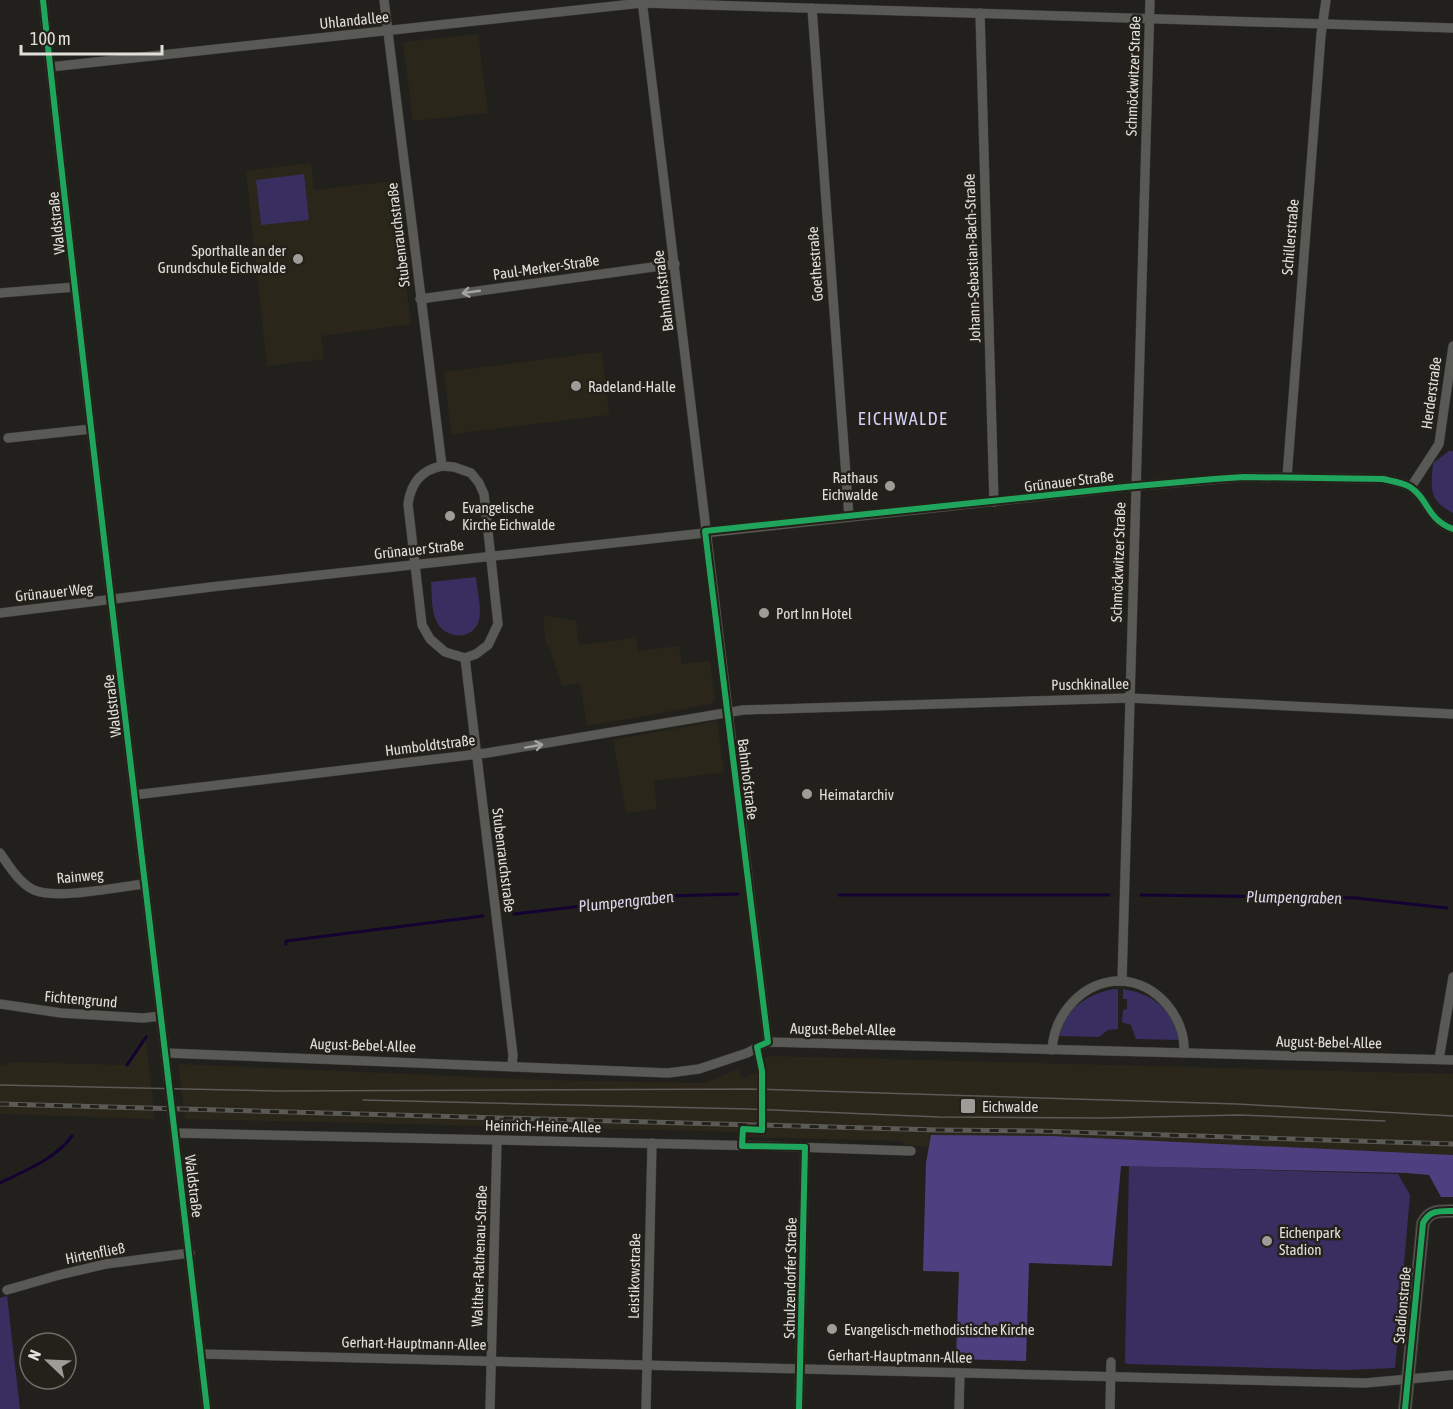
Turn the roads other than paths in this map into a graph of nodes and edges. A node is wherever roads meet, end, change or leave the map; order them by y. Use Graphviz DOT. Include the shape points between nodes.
graph roads {
  1 [pos="43,0"];
  2 [pos="384,0"];
  3 [pos="1150,0"];
  4 [pos="1326,0"];
  5 [pos="642,2"];
  6 [pos="875,5"];
  7 [pos="812,8"];
  8 [pos="980,13"];
  9 [pos="1149,18"];
  10 [pos="1323,24"];
  11 [pos="1453,28"];
  12 [pos="389,32"];
  13 [pos="50,67"];
  14 [pos="675,264"];
  15 [pos="75,287"];
  16 [pos="0,293"];
  17 [pos="420,299"];
  18 [pos="1453,346"];
  19 [pos="91,429"];
  20 [pos="8,438"];
  21 [pos="442,466"];
  22 [pos="1287,477"];
  23 [pos="1135,486"];
  24 [pos="1411,487"];
  25 [pos="994,502"];
  26 [pos="849,517"];
  27 [pos="1453,529"];
  28 [pos="705,531"];
  29 [pos="491,556"];
  30 [pos="415,565"];
  31 [pos="111,600"];
  32 [pos="0,613"];
  33 [pos="465,658"];
  34 [pos="1129,698"];
  35 [pos="727,711"];
  36 [pos="1453,714"];
  37 [pos="476,754"];
  38 [pos="134,795"];
  39 [pos="0,853"];
  40 [pos="144,885"];
  41 [pos="1453,977"];
  42 [pos="1122,981"];
  43 [pos="0,1004"];
  44 [pos="161,1016"];
  45 [pos="768,1042"];
  46 [pos="1052,1050"];
  47 [pos="165,1053"];
  48 [pos="1184,1053"];
  49 [pos="1439,1059"];
  50 [pos="1453,1060"];
  51 [pos="512,1066"];
  52 [pos="175,1133"];
  53 [pos="497,1140"];
  54 [pos="652,1143"];
  55 [pos="805,1147"];
  56 [pos="910,1151"];
  57 [pos="1453,1211"];
  58 [pos="190,1253"];
  59 [pos="7,1290"];
  60 [pos="201,1354"];
  61 [pos="491,1360"];
  62 [pos="1111,1362"];
  63 [pos="647,1365"];
  64 [pos="800,1369"];
  65 [pos="960,1373"];
  66 [pos="1453,1375"];
  67 [pos="1111,1376"];
  68 [pos="1407,1380"];
  69 [pos="207,1409"];
  70 [pos="490,1409"];
  71 [pos="646,1409"];
  72 [pos="799,1409"];
  73 [pos="959,1409"];
  74 [pos="1110,1409"];
  75 [pos="1405,1409"];
  1 -- 13 [label="street, Waldstraße"];
  2 -- 12 [label="street, Stubenrauchstraße"];
  3 -- 9 [label="street, Schmöckwitzer Straße"];
  4 -- 10 [label="street, Schillerstraße"];
  5 -- 7 [label="street, Uhlandallee"];
  5 -- 12 [label="street, Uhlandallee"];
  5 -- 14 [label="street, Bahnhofstraße"];
  6 -- 7 [label="street, Uhlandallee"];
  6 -- 8 [label="street, Uhlandallee"];
  7 -- 26 [label="street, Goethestraße"];
  8 -- 9 [label="street, Uhlandallee"];
  8 -- 25 [label="street, Johann-Sebastian-Bach-Straße"];
  9 -- 10 [label="street, Uhlandallee"];
  9 -- 23 [label="street, Schmöckwitzer Straße"];
  10 -- 11 [label="street, Uhlandallee"];
  10 -- 22 [label="street, Schillerstraße"];
  12 -- 13 [label="street, Uhlandallee"];
  12 -- 17 [label="street, Stubenrauchstraße"];
  13 -- 15 [label="street, Waldstraße"];
  14 -- 17 [label="street, Paul-Merker-Straße, one-way"];
  14 -- 28 [label="street, Bahnhofstraße"];
  15 -- 16 [label="street"];
  15 -- 19 [label="street, Waldstraße"];
  17 -- 21 [label="street, Stubenrauchstraße"];
  18 -- 24 [label="street, Herderstraße" via="1439,444"];
  19 -- 20 [label="street"];
  19 -- 31 [label="street, Waldstraße"];
  21 -- 29 [label="street" via="471,473 479,483 484,494"];
  21 -- 30 [label="street" via="420,476 409,494"];
  22 -- 23 [label="street, Grünauer Straße"];
  22 -- 24 [label="street, Grünauer Straße" via="1383,479"];
  23 -- 25 [label="street, Grünauer Straße"];
  23 -- 34 [label="street, Schmöckwitzer Straße"];
  24 -- 27 [label="street" via="1434,518"];
  25 -- 26 [label="street, Grünauer Straße"];
  26 -- 28 [label="street, Grünauer Straße"];
  28 -- 29 [label="street, Grünauer Straße"];
  28 -- 35 [label="street, Bahnhofstraße"];
  29 -- 30 [label="street, Grünauer Straße"];
  29 -- 33 [label="street" via="498,624 488,645"];
  30 -- 31 [label="street, Grünauer Straße"];
  30 -- 33 [label="street" via="422,625 445,652"];
  31 -- 32 [label="street, Grünauer Weg"];
  31 -- 38 [label="street, Waldstraße"];
  33 -- 37 [label="street, Stubenrauchstraße"];
  34 -- 35 [label="street, Puschkinallee"];
  34 -- 36 [label="street, Puschkinallee"];
  34 -- 42 [label="street, Schmöckwitzer Straße"];
  37 -- 35 [label="street, Humboldtstraße, one-way"];
  35 -- 45 [label="street, Bahnhofstraße"];
  37 -- 38 [label="street, Humboldtstraße"];
  37 -- 51 [label="street, Stubenrauchstraße"];
  38 -- 40 [label="street, Waldstraße"];
  39 -- 40 [label="street, Rainweg" via="19,879 31,890 42,893"];
  40 -- 44 [label="street, Waldstraße"];
  41 -- 49 [label="street"];
  42 -- 46 [label="street" via="1092,989 1071,1003 1058,1024"];
  42 -- 48 [label="street" via="1144,988 1169,1005 1180,1024"];
  43 -- 44 [label="street, Fichtengrund" via="61,1013"];
  44 -- 47 [label="street, Waldstraße"];
  45 -- 46 [label="street, August-Bebel-Allee"];
  45 -- 51 [label="street, August-Bebel-Allee" via="747,1053 683,1072"];
  46 -- 48 [label="street, August-Bebel-Allee"];
  47 -- 51 [label="street, August-Bebel-Allee"];
  47 -- 52 [label="street, Waldstraße"];
  48 -- 49 [label="street, August-Bebel-Allee"];
  49 -- 50 [label="street, August-Bebel-Allee"];
  52 -- 53 [label="street, Heinrich-Heine-Allee"];
  52 -- 58 [label="street, Waldstraße"];
  53 -- 54 [label="street, Heinrich-Heine-Allee"];
  53 -- 61 [label="street, Walther-Rathenau-Straße"];
  54 -- 55 [label="street, Heinrich-Heine-Allee"];
  54 -- 63 [label="street, Leistikowstraße"];
  55 -- 56 [label="street, Heinrich-Heine-Allee"];
  55 -- 64 [label="street, Schulzendorfer Straße"];
  57 -- 68 [label="street, Stadionstraße" via="1437,1210 1425,1219 1420,1235"];
  58 -- 59 [label="street, Hirtenfließ" via="90,1268"];
  58 -- 60 [label="street, Waldstraße"];
  60 -- 61 [label="street, Gerhart-Hauptmann-Allee"];
  60 -- 69 [label="street, Waldstraße"];
  61 -- 63 [label="street, Gerhart-Hauptmann-Allee"];
  61 -- 70 [label="street, Walther-Rathenau-Straße"];
  62 -- 67 [label="street"];
  63 -- 64 [label="street, Gerhart-Hauptmann-Allee"];
  63 -- 71 [label="street, Leistikowstraße"];
  64 -- 65 [label="street, Gerhart-Hauptmann-Allee"];
  64 -- 72 [label="street, Schulzendorfer Straße"];
  65 -- 67 [label="street, Gerhart-Hauptmann-Allee"];
  65 -- 73 [label="street"];
  66 -- 68 [label="street, Gerhart-Hauptmann-Allee"];
  67 -- 68 [label="street, Gerhart-Hauptmann-Allee" via="1365,1383"];
  67 -- 74 [label="street"];
  68 -- 75 [label="street, Stadionstraße"];
}
